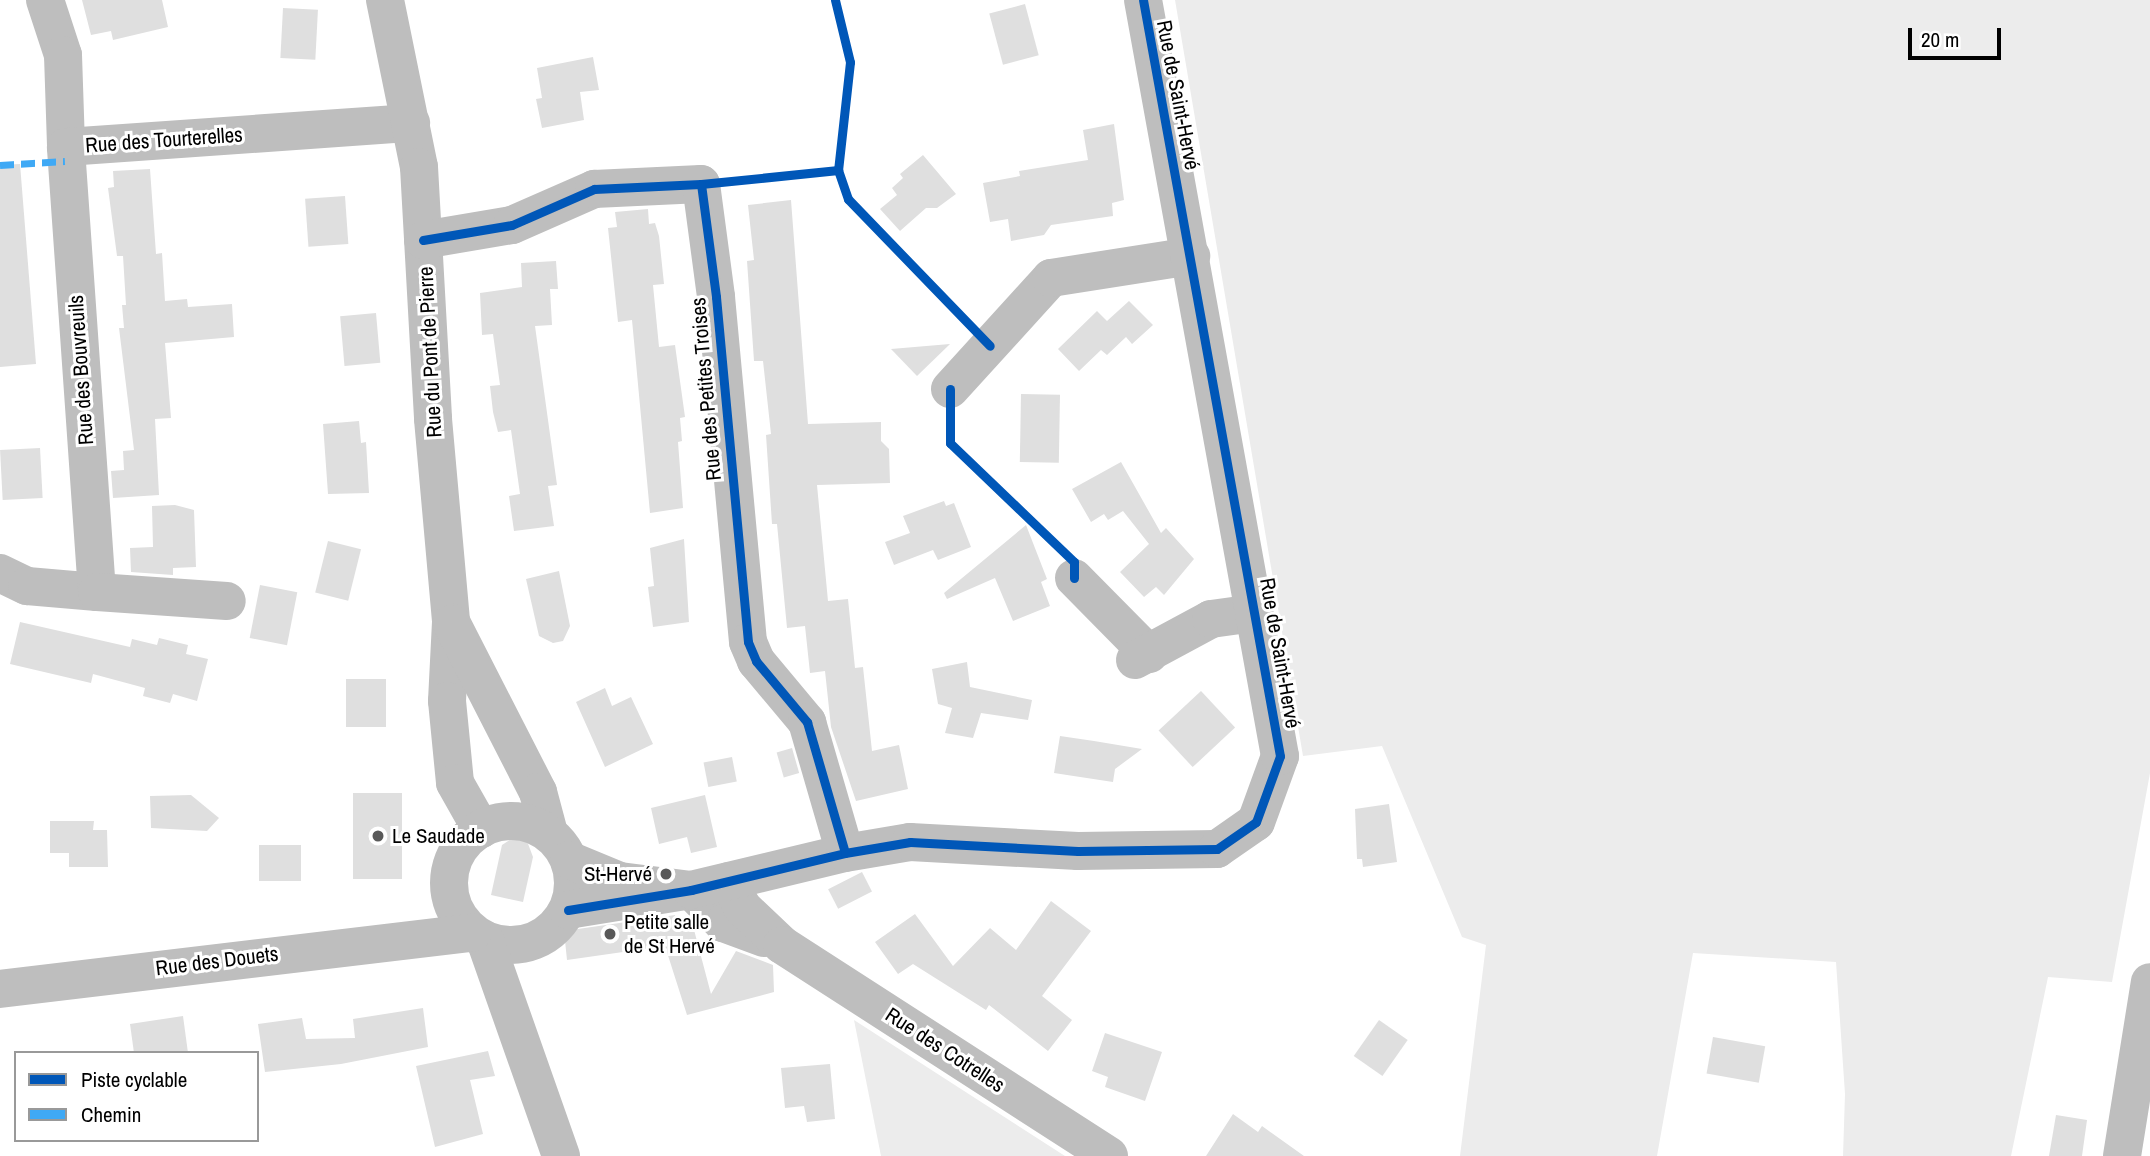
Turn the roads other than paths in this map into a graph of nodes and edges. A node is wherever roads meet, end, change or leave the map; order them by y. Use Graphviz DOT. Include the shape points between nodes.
graph roads {
  1 [pos="45,0"];
  2 [pos="385,0"];
  3 [pos="1143,0"];
  4 [pos="411,123"];
  5 [pos="66,147"];
  6 [pos="424,240"];
  7 [pos="1191,256"];
  8 [pos="950,389"];
  9 [pos="0,573"];
  10 [pos="1074,578"];
  11 [pos="97,592"];
  12 [pos="227,601"];
  13 [pos="1255,612"];
  14 [pos="451,622"];
  15 [pos="481,828"];
  16 [pos="559,847"];
  17 [pos="845,853"];
  18 [pos="729,881"];
  19 [pos="691,890"];
  20 [pos="451,899"];
  21 [pos="568,910"];
  22 [pos="479,936"];
  23 [pos="435,938"];
  24 [pos="529,943"];
  25 [pos="782,945"];
  26 [pos="2150,982"];
  27 [pos="0,989"];
  28 [pos="508,1011"];
  29 [pos="561,1156"];
  30 [pos="1109,1156"];
  31 [pos="2122,1156"];
  1 -- 5 [label="street, Rue des Tourterelles" via="63,55"];
  2 -- 4 [label="street, Rue du Pont de Pierre"];
  3 -- 7 [label="street, Rue de Saint-Hervé"];
  4 -- 5 [label="street, Rue des Tourterelles"];
  4 -- 6 [label="street, Rue du Pont de Pierre"];
  5 -- 11 [label="street, Rue des Bouvreuils"];
  6 -- 14 [label="street, Rue du Pont de Pierre"];
  6 -- 17 [label="street, Rue des Petites Troises" via="512,225 594,189 701,184 748,642 756,661 807,722"];
  7 -- 8 [label="street" via="1051,278"];
  7 -- 13 [label="street, Rue de Saint-Hervé"];
  9 -- 11 [label="street" via="27,586"];
  10 -- 13 [label="street" via="1142,657 1211,619"];
  11 -- 12 [label="street"];
  13 -- 17 [label="street, Rue de Saint-Hervé" via="1280,756 1256,822 1217,849 1078,851 910,842"];
  14 -- 15 [label="street, Rue du Pont de Pierre" via="447,701 455,783"];
  14 -- 16 [label="street, Rue du Pont de Pierre" via="538,792"];
  15 -- 16 [label="street" via="516,821"];
  15 -- 20 [label="street" via="454,859"];
  16 -- 19 [label="street" via="620,881"];
  16 -- 21 [label="street" via="573,876"];
  17 -- 18 [label="street, Rue de Saint-Hervé"];
  18 -- 19 [label="street, Rue de Saint-Hervé"];
  18 -- 25 [label="street, Rue des Cotrelles" via="743,907"];
  19 -- 21 [label="street"];
  19 -- 25 [label="street, Rue des Cotrelles" via="723,923"];
  20 -- 22 [label="street"];
  20 -- 23 [label="street"];
  21 -- 24 [label="street" via="545,936"];
  22 -- 23 [label="street, Rue des Douets"];
  22 -- 24 [label="street" via="514,946"];
  22 -- 28 [label="street"];
  23 -- 27 [label="street, Rue des Douets"];
  24 -- 28 [label="street"];
  25 -- 30 [label="street, Rue des Cotrelles"];
  26 -- 31 [label="street"];
  28 -- 29 [label="street"];
}
